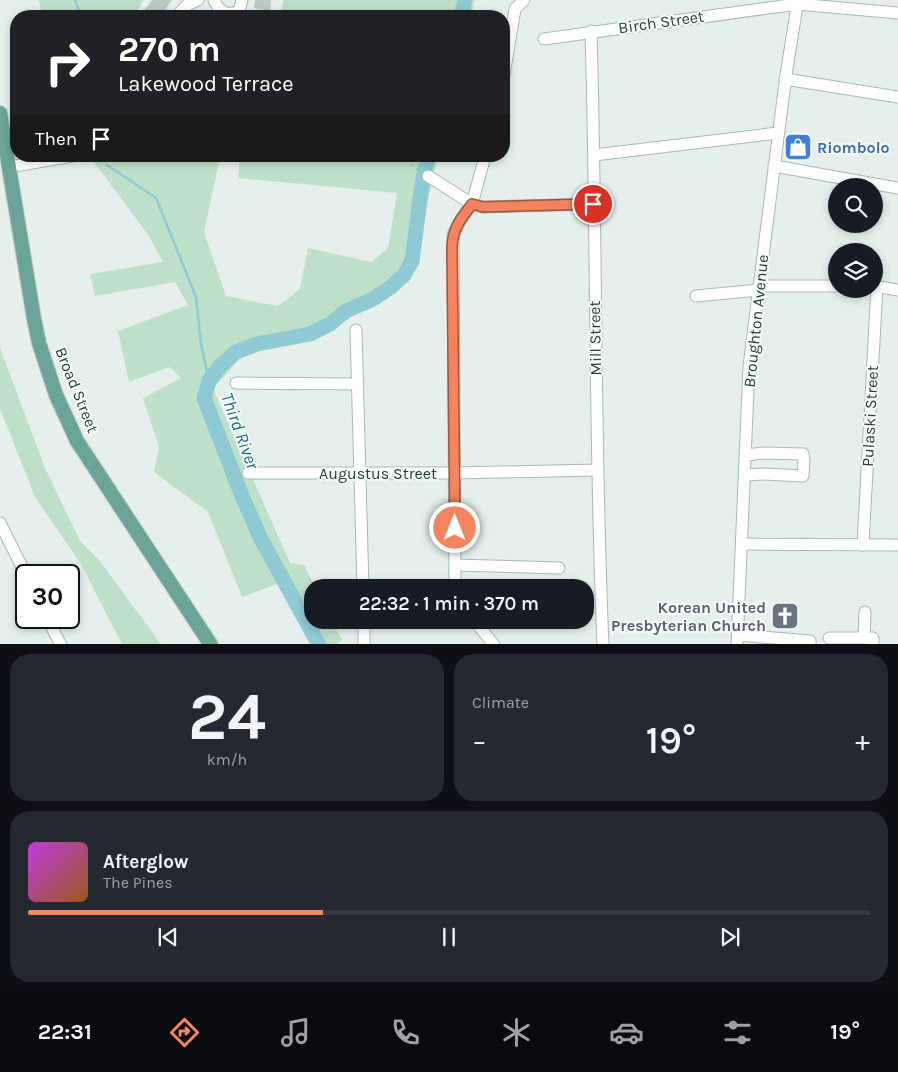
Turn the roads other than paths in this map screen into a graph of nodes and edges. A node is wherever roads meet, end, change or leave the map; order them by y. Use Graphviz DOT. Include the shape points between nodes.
graph roads {
  1 [pos="198,0"];
  2 [pos="524,0"];
  3 [pos="797,2"];
  4 [pos="182,10"];
  5 [pos="898,13"];
  6 [pos="591,31"];
  7 [pos="510,35"];
  8 [pos="544,39"];
  9 [pos="785,79"];
  10 [pos="898,97"];
  11 [pos="0,113"];
  12 [pos="778,133"];
  13 [pos="594,155"];
  14 [pos="38,162"];
  15 [pos="483,162"];
  16 [pos="774,166"];
  17 [pos="9,167"];
  18 [pos="424,174"];
  19 [pos="898,188"];
  20 [pos="472,204"];
  21 [pos="593,204"];
  22 [pos="828,286"];
  23 [pos="883,287"];
  24 [pos="759,288"];
  25 [pos="898,290"];
  26 [pos="696,296"];
  27 [pos="874,298"];
  28 [pos="356,330"];
  29 [pos="236,383"];
  30 [pos="358,384"];
  31 [pos="746,456"];
  32 [pos="597,470"];
  33 [pos="360,472"];
  34 [pos="248,473"];
  35 [pos="455,473"];
  36 [pos="745,475"];
  37 [pos="0,523"];
  38 [pos="742,544"];
  39 [pos="863,545"];
  40 [pos="898,545"];
  41 [pos="20,564"];
  42 [pos="455,565"];
  43 [pos="559,568"];
  44 [pos="363,579"];
  45 [pos="455,579"];
  46 [pos="866,612"];
  47 [pos="54,629"];
  48 [pos="364,629"];
  49 [pos="482,629"];
  50 [pos="829,638"];
  51 [pos="737,640"];
  52 [pos="868,641"];
  53 [pos="61,644"];
  54 [pos="211,644"];
  55 [pos="364,644"];
  56 [pos="494,644"];
  57 [pos="603,644"];
  58 [pos="810,644"];
  1 -- 4 [label="street"];
  2 -- 7 [label="street" via="514,9"];
  3 -- 5 [label="street, Birch Street"];
  3 -- 6 [label="street, Birch Street"];
  3 -- 9 [label="street, Broughton Avenue"];
  6 -- 8 [label="street, Birch Street"];
  6 -- 13 [label="street, Mill Street"];
  9 -- 10 [label="street"];
  9 -- 12 [label="street, Broughton Avenue"];
  11 -- 17 [label="main road, Broad Street"];
  12 -- 13 [label="street"];
  12 -- 16 [label="street, Broughton Avenue"];
  13 -- 21 [label="street, Mill Street"];
  14 -- 17 [label="street"];
  15 -- 20 [label="street"];
  16 -- 19 [label="street"];
  16 -- 24 [label="street, Broughton Avenue"];
  17 -- 54 [label="main road, Broad Street" via="36,327 67,421 90,463"];
  18 -- 20 [label="street"];
  20 -- 21 [label="street" via="483,207"];
  20 -- 35 [label="street" via="453,234"];
  21 -- 32 [label="street, Mill Street"];
  22 -- 24 [label="street"];
  23 -- 25 [label="street"];
  24 -- 26 [label="street"];
  24 -- 31 [label="street, Broughton Avenue" via="749,366"];
  27 -- 39 [label="street, Pulaski Street"];
  28 -- 30 [label="street"];
  29 -- 30 [label="street"];
  30 -- 33 [label="street"];
  31 -- 36 [label="street, Broughton Avenue"];
  31 -- 36 [label="street" via="803,454 804,460 803,476"];
  32 -- 35 [label="street, Augustus Street"];
  32 -- 57 [label="street, Mill Street"];
  33 -- 34 [label="street, Augustus Street"];
  33 -- 35 [label="street, Augustus Street"];
  33 -- 44 [label="street"];
  35 -- 42 [label="street"];
  36 -- 38 [label="street, Broughton Avenue"];
  37 -- 41 [label="street"];
  38 -- 39 [label="street"];
  38 -- 51 [label="street, Broughton Avenue"];
  39 -- 40 [label="street"];
  42 -- 43 [label="street"];
  42 -- 45 [label="street"];
  46 -- 52 [label="street"];
  47 -- 53 [label="street"];
  48 -- 55 [label="street"];
  49 -- 56 [label="street"];
  50 -- 52 [label="street"];
  51 -- 58 [label="street" via="794,639 810,641"];
}
